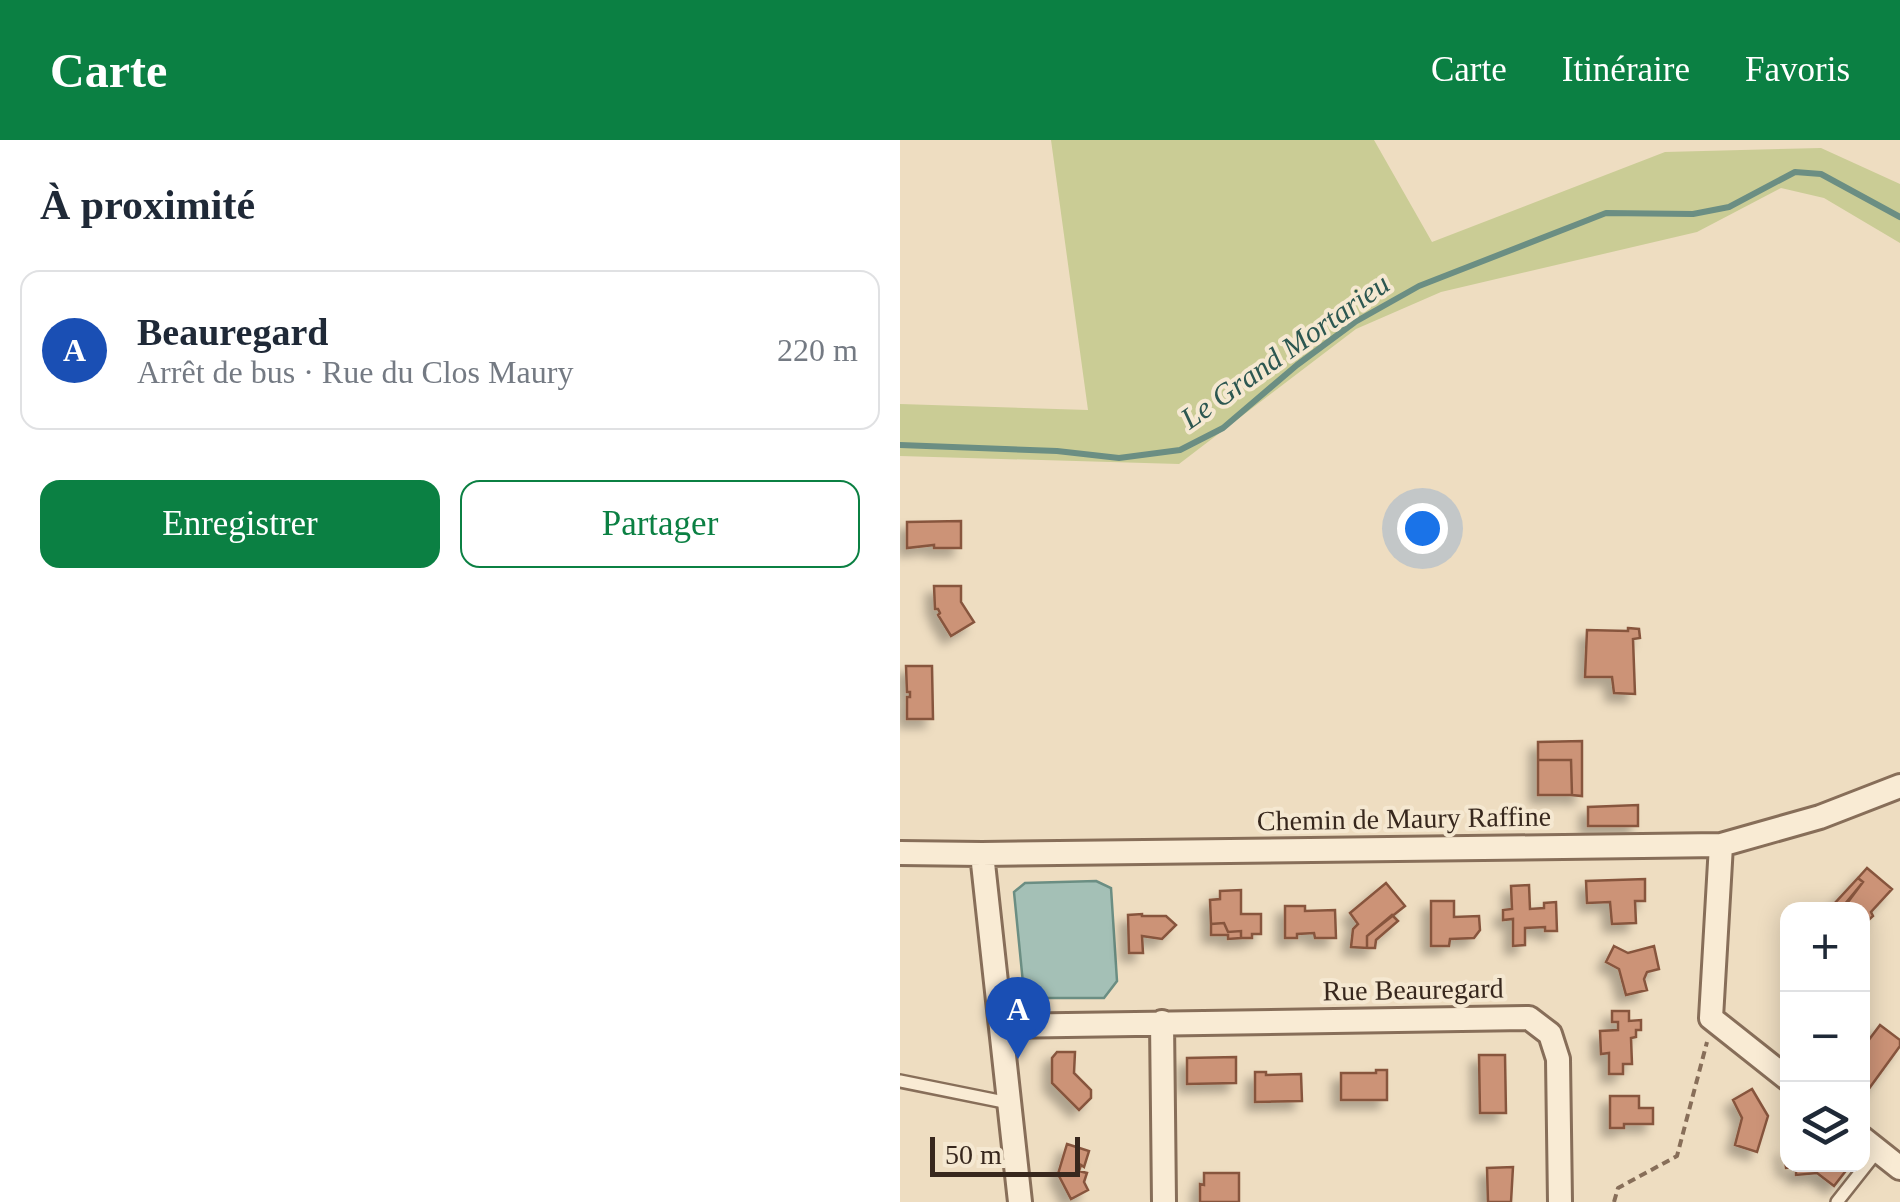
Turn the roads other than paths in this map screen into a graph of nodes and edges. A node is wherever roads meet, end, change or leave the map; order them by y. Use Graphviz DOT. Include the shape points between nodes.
graph roads {
  1 [pos="1900,786"];
  2 [pos="1721,845"];
  3 [pos="900,853"];
  4 [pos="982,854"];
  5 [pos="1162,1022"];
  6 [pos="1002,1026"];
  7 [pos="1780,1073"];
  8 [pos="900,1081"];
  9 [pos="1009,1103"];
  10 [pos="1870,1144"];
  11 [pos="1900,1168"];
  12 [pos="1854,1172"];
  13 [pos="1020,1202"];
  14 [pos="1164,1202"];
  15 [pos="1560,1202"];
  16 [pos="1836,1202"];
  1 -- 2 [label="street, Chemin de Maury Raffine"];
  2 -- 4 [label="street, Chemin de Maury Raffine"];
  2 -- 7 [label="street" via="1711,1018"];
  3 -- 4 [label="street, Chemin de Maury Raffine"];
  4 -- 6 [label="street"];
  5 -- 6 [label="street, Rue Beauregard"];
  5 -- 14 [label="street"];
  5 -- 15 [label="street, Rue Beauregard" via="1530,1018 1550,1034 1558,1059"];
  6 -- 9 [label="street"];
  8 -- 9 [label="lane"];
  9 -- 13 [label="street"];
  10 -- 11 [label="street"];
  12 -- 16 [label="lane"];
}
